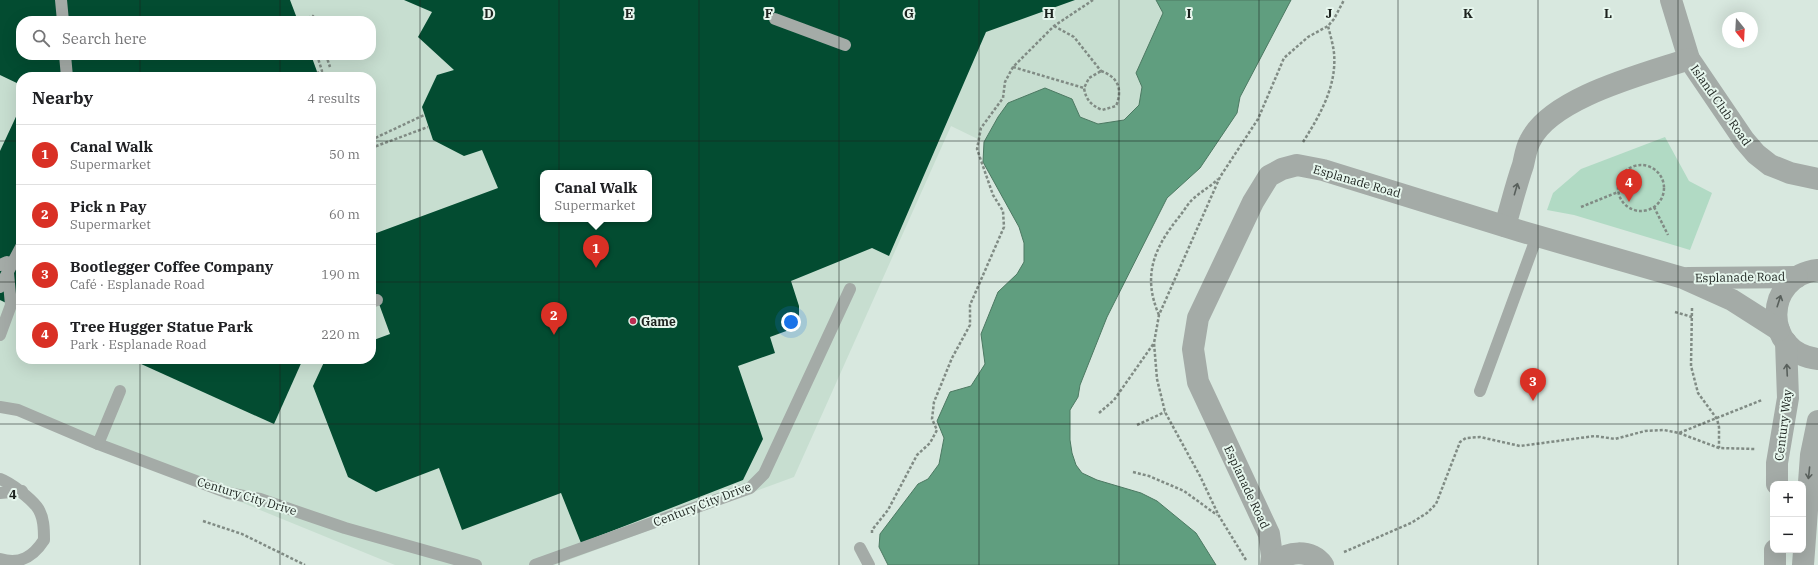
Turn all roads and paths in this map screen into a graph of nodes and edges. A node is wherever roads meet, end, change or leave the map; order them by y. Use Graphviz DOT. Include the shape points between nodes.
graph roads {
  1 [pos="61,0"];
  2 [pos="1093,0"];
  3 [pos="1671,0"];
  4 [pos="62,16"];
  5 [pos="775,19"];
  6 [pos="1054,26"];
  7 [pos="1328,26"];
  8 [pos="845,45"];
  9 [pos="1689,59"];
  10 [pos="65,60"];
  11 [pos="319,60"];
  12 [pos="328,60"];
  13 [pos="330,67"];
  14 [pos="1013,67"];
  15 [pos="1100,71"];
  16 [pos="67,72"];
  17 [pos="320,72"];
  18 [pos="1084,88"];
  19 [pos="424,115"];
  20 [pos="428,127"];
  21 [pos="376,138"];
  22 [pos="376,146"];
  23 [pos="1297,165"];
  24 [pos="1220,177"];
  25 [pos="1818,179"];
  26 [pos="1618,192"];
  27 [pos="1580,207"];
  28 [pos="1654,207"];
  29 [pos="1521,231"];
  30 [pos="1668,235"];
  31 [pos="16,257"];
  32 [pos="0,265"];
  33 [pos="1818,270"];
  34 [pos="1797,277"];
  35 [pos="1683,278"];
  36 [pos="0,287"];
  37 [pos="850,289"];
  38 [pos="1692,305"];
  39 [pos="1675,312"];
  40 [pos="1159,315"];
  41 [pos="1692,317"];
  42 [pos="0,335"];
  43 [pos="1782,336"];
  44 [pos="1154,343"];
  45 [pos="1818,359"];
  46 [pos="120,391"];
  47 [pos="1480,391"];
  48 [pos="1764,398"];
  49 [pos="0,407"];
  50 [pos="1165,412"];
  51 [pos="1099,413"];
  52 [pos="1717,419"];
  53 [pos="1818,421"];
  54 [pos="1137,425"];
  55 [pos="1678,433"];
  56 [pos="98,444"];
  57 [pos="1719,448"];
  58 [pos="1755,449"];
  59 [pos="1133,472"];
  60 [pos="0,479"];
  61 [pos="1776,481"];
  62 [pos="20,491"];
  63 [pos="0,493"];
  64 [pos="1219,516"];
  65 [pos="203,520"];
  66 [pos="1269,534"];
  67 [pos="872,535"];
  68 [pos="860,548"];
  69 [pos="1775,553"];
  70 [pos="0,559"];
  71 [pos="1316,560"];
  72 [pos="305,565"];
  73 [pos="476,565"];
  74 [pos="535,565"];
  75 [pos="869,565"];
  76 [pos="1272,565"];
  77 [pos="1774,565"];
  78 [pos="1803,565"];
  1 -- 4 [label="lane"];
  2 -- 6 [label="path"];
  3 -- 9 [label="street, Island Club Road"];
  5 -- 8 [label="lane"];
  6 -- 14 [label="path"];
  6 -- 15 [label="path" via="1074,37"];
  7 -- 23 [label="path" via="1334,53 1332,80 1325,105 1299,148"];
  9 -- 25 [label="street, Island Club Road" via="1756,154 1770,165 1790,173"];
  9 -- 29 [label="street, Island Club Road" via="1579,99 1554,114 1537,137"];
  10 -- 16 [label="lane"];
  11 -- 17 [label="path" via="322,71"];
  12 -- 13 [label="path"];
  14 -- 18 [label="path"];
  14 -- 67 [label="path" via="1006,82 1003,98 981,128 977,149 993,195 1003,211 1004,227 970,305 970,325 952,358 934,402 932,419 937,430 930,443 917,455 888,510 872,530"];
  15 -- 18 [label="path" via="1089,78"];
  15 -- 18 [label="path" via="1111,75 1118,84 1120,97 1116,106 1102,110 1091,105 1085,96"];
  19 -- 21 [label="path"];
  20 -- 22 [label="path"];
  23 -- 29 [label="street, Esplanade Road" via="1324,170"];
  23 -- 66 [label="street, Esplanade Road" via="1269,176 1254,202 1198,318 1193,349 1198,382"];
  24 -- 40 [label="path" via="1193,198 1157,248 1151,273 1155,305"];
  26 -- 27 [label="path"];
  26 -- 28 [label="path" via="1628,207 1645,210"];
  26 -- 28 [label="path" via="1618,183 1625,171 1637,165 1646,165 1661,175 1664,184 1664,193"];
  28 -- 30 [label="path"];
  29 -- 35 [label="street, Esplanade Road"];
  29 -- 47 [label="lane"];
  31 -- 36 [label="lane"];
  32 -- 42 [label="lane" via="7,262 11,305"];
  33 -- 34 [label="street" via="1808,271"];
  34 -- 35 [label="street, Esplanade Road"];
  43 -- 34 [label="street, Century Way, one-way" via="1776,316 1779,298 1786,286"];
  35 -- 43 [label="street, Esplanade Road" via="1732,300"];
  37 -- 74 [label="lane, Century City Drive" via="758,482 750,488"];
  38 -- 41 [label="path"];
  39 -- 41 [label="path"];
  41 -- 52 [label="path" via="1691,366 1698,392"];
  43 -- 45 [label="street, Esplanade Road" via="1797,352"];
  61 -- 43 [label="street, Century Way, one-way" via="1788,398"];
  44 -- 51 [label="path" via="1114,400"];
  46 -- 56 [label="lane"];
  48 -- 52 [label="path"];
  49 -- 56 [label="lane, Century City Drive" via="18,410"];
  50 -- 54 [label="path"];
  52 -- 55 [label="path"];
  52 -- 57 [label="path"];
  53 -- 78 [label="street, one-way" via="1811,455"];
  55 -- 57 [label="path"];
  55 -- 71 [label="path" via="1664,430 1645,431 1614,439 1595,436 1520,446 1480,437 1466,438 1460,442 1436,504 1427,513 1411,523"];
  56 -- 73 [label="lane, Century City Drive" via="228,493 260,499 346,528"];
  57 -- 58 [label="path"];
  59 -- 64 [label="path" via="1184,491"];
  60 -- 62 [label="lane"];
  62 -- 63 [label="lane"];
  62 -- 70 [label="lane" via="38,508 43,521 44,540 26,559 19,562"];
  65 -- 72 [label="path" via="242,534"];
  66 -- 71 [label="street, Esplanade Road"];
  66 -- 76 [label="street, Esplanade Road"];
  68 -- 75 [label="lane"];
  69 -- 77 [label="street"];
  71 -- 76 [label="street" via="1294,553 1284,556"];
}
